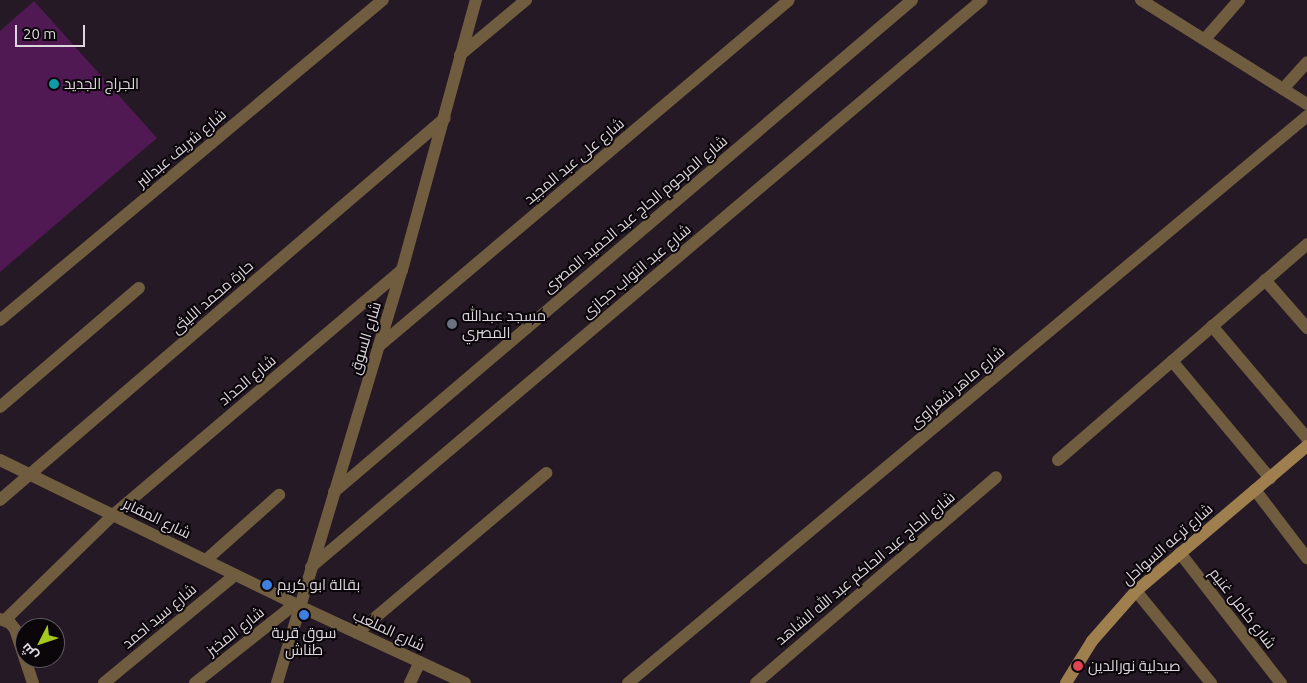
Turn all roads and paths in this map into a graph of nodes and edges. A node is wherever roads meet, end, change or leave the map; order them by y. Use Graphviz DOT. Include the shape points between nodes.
graph roads {
  1 [pos="383,0"];
  2 [pos="476,0"];
  3 [pos="526,0"];
  4 [pos="789,0"];
  5 [pos="912,0"];
  6 [pos="982,0"];
  7 [pos="1141,0"];
  8 [pos="1239,0"];
  9 [pos="1204,40"];
  10 [pos="460,55"];
  11 [pos="1307,62"];
  12 [pos="1283,89"];
  13 [pos="1307,104"];
  14 [pos="1307,116"];
  15 [pos="444,118"];
  16 [pos="1307,244"];
  17 [pos="402,270"];
  18 [pos="1265,280"];
  19 [pos="139,288"];
  20 [pos="0,320"];
  21 [pos="1212,326"];
  22 [pos="1307,328"];
  23 [pos="379,346"];
  24 [pos="1172,361"];
  25 [pos="0,406"];
  26 [pos="1306,448"];
  27 [pos="0,460"];
  28 [pos="1058,460"];
  29 [pos="546,473"];
  30 [pos="30,474"];
  31 [pos="996,478"];
  32 [pos="1270,478"];
  33 [pos="1255,490"];
  34 [pos="334,492"];
  35 [pos="279,495"];
  36 [pos="0,500"];
  37 [pos="113,515"];
  38 [pos="1180,554"];
  39 [pos="1307,558"];
  40 [pos="206,560"];
  41 [pos="311,567"];
  42 [pos="235,575"];
  43 [pos="1136,591"];
  44 [pos="297,605"];
  45 [pos="2,619"];
  46 [pos="357,633"];
  47 [pos="420,662"];
  48 [pos="33,683"];
  49 [pos="104,683"];
  50 [pos="195,683"];
  51 [pos="276,683"];
  52 [pos="410,683"];
  53 [pos="465,683"];
  54 [pos="628,683"];
  55 [pos="756,683"];
  56 [pos="1066,683"];
  57 [pos="1211,683"];
  58 [pos="1281,683"];
  1 -- 20 [label="street, شارع شريف عبدالبر"];
  2 -- 10 [label="street, شارع السوق"];
  3 -- 10 [label="street"];
  4 -- 23 [label="street, شارع على عبد المجيد"];
  5 -- 34 [label="street, شارع المرحوم الحاج عبد الحميد المصرى"];
  6 -- 41 [label="street, شارع عبد التواب حجازى"];
  7 -- 9 [label="street"];
  8 -- 9 [label="street"];
  9 -- 12 [label="street"];
  10 -- 15 [label="street, شارع السوق"];
  11 -- 12 [label="street"];
  12 -- 13 [label="street"];
  14 -- 54 [label="street, شارع ماهر شعراوى"];
  15 -- 17 [label="street, شارع السوق"];
  15 -- 30 [label="street, حارة محمد الليثى"];
  16 -- 18 [label="street"];
  17 -- 23 [label="street, شارع السوق"];
  17 -- 37 [label="street, شارع الحداد"];
  18 -- 21 [label="street"];
  18 -- 22 [label="street"];
  19 -- 25 [label="street"];
  21 -- 24 [label="street"];
  21 -- 26 [label="street"];
  23 -- 34 [label="street, شارع السوق"];
  24 -- 28 [label="street"];
  24 -- 32 [label="street"];
  26 -- 32 [label="main road, شارع ترعه السواحل"];
  27 -- 30 [label="street, شارع المقابر"];
  29 -- 46 [label="street"];
  30 -- 36 [label="street, حارة محمد الليثى"];
  30 -- 37 [label="street, شارع المقابر"];
  31 -- 55 [label="street, شارع الحاج عبد الحاكم عبد الله الشاهد"];
  32 -- 33 [label="main road, شارع ترعه السواحل"];
  33 -- 38 [label="main road, شارع ترعه السواحل"];
  33 -- 39 [label="street"];
  34 -- 41 [label="street, شارع السوق"];
  35 -- 40 [label="street"];
  37 -- 40 [label="street, شارع المقابر"];
  37 -- 45 [label="street, شارع الحداد"];
  38 -- 43 [label="main road, شارع ترعه السواحل"];
  38 -- 58 [label="street, شارع كامل غنيم"];
  40 -- 42 [label="street, شارع المقابر"];
  41 -- 44 [label="street, شارع السوق"];
  42 -- 44 [label="street, شارع المقابر"];
  42 -- 49 [label="street, شارع سيد احمد"];
  43 -- 56 [label="main road, شارع ترعه السواحل" via="1092,641"];
  43 -- 57 [label="street"];
  44 -- 46 [label="street, شارع الملعب"];
  44 -- 50 [label="street, شارع المخبز"];
  44 -- 51 [label="street, شارع السوق"];
  45 -- 48 [label="street" via="15,629"];
  46 -- 47 [label="street, شارع الملعب"];
  47 -- 52 [label="street"];
  47 -- 53 [label="street, شارع الملعب"];
}
